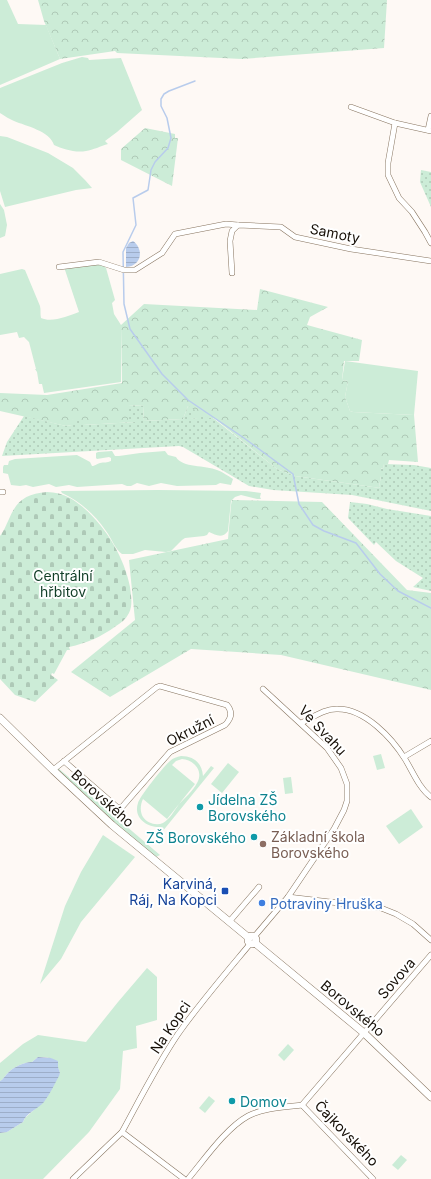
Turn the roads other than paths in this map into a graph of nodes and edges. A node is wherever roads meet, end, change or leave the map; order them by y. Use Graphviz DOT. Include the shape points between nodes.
graph roads {
  1 [pos="351,107"];
  2 [pos="431,116"];
  3 [pos="395,123"];
  4 [pos="430,130"];
  5 [pos="238,225"];
  6 [pos="431,243"];
  7 [pos="431,261"];
  8 [pos="59,267"];
  9 [pos="232,272"];
  10 [pos="263,689"];
  11 [pos="0,718"];
  12 [pos="301,723"];
  13 [pos="431,741"];
  14 [pos="404,757"];
  15 [pos="64,761"];
  16 [pos="53,770"];
  17 [pos="431,798"];
  18 [pos="259,887"];
  19 [pos="288,897"];
  20 [pos="229,922"];
  21 [pos="431,940"];
  22 [pos="252,941"];
  23 [pos="431,956"];
  24 [pos="364,1033"];
  25 [pos="431,1097"];
  26 [pos="302,1105"];
  27 [pos="122,1132"];
  28 [pos="73,1179"];
  29 [pos="184,1179"];
  30 [pos="188,1179"];
  31 [pos="373,1179"];
  1 -- 3 [label="street"];
  2 -- 4 [label="street"];
  3 -- 4 [label="street"];
  3 -- 6 [label="street" via="388,175 399,198 412,212"];
  5 -- 7 [label="street, Samoty" via="281,227 295,237 351,249"];
  5 -- 8 [label="street, Samoty" via="226,224 175,234 162,253 135,270 124,270 99,262"];
  5 -- 9 [label="street" via="232,231 230,241"];
  10 -- 12 [label="street, Ve Svahu"];
  11 -- 16 [label="main road, Borovského"];
  12 -- 14 [label="street" via="324,711 337,708 347,710 363,716 376,725"];
  12 -- 19 [label="street, Ve Svahu" via="327,748 341,768 347,784 346,801 334,829"];
  13 -- 14 [label="street"];
  14 -- 17 [label="street" via="420,785"];
  15 -- 15 [label="street, Okružní" via="157,687 227,705 231,710 230,718 225,725 170,752 124,806 117,806"];
  15 -- 16 [label="street, Okružní"];
  16 -- 20 [label="main road, Borovského" via="112,825"];
  18 -- 20 [label="street"];
  19 -- 21 [label="street" via="381,908 412,924"];
  19 -- 22 [label="street, Ve Svahu"];
  20 -- 22 [label="main road, Borovského"];
  22 -- 24 [label="main road, Borovského"];
  22 -- 27 [label="street, Na Kopci" via="205,997 177,1036"];
  23 -- 24 [label="street, Sovova"];
  24 -- 25 [label="main road, Borovského"];
  24 -- 26 [label="street, Sovova"];
  26 -- 30 [label="street" via="248,1116 234,1126"];
  26 -- 31 [label="street, Čajkovského"];
  27 -- 28 [label="street, Na Kopci"];
  27 -- 29 [label="street"];
}
